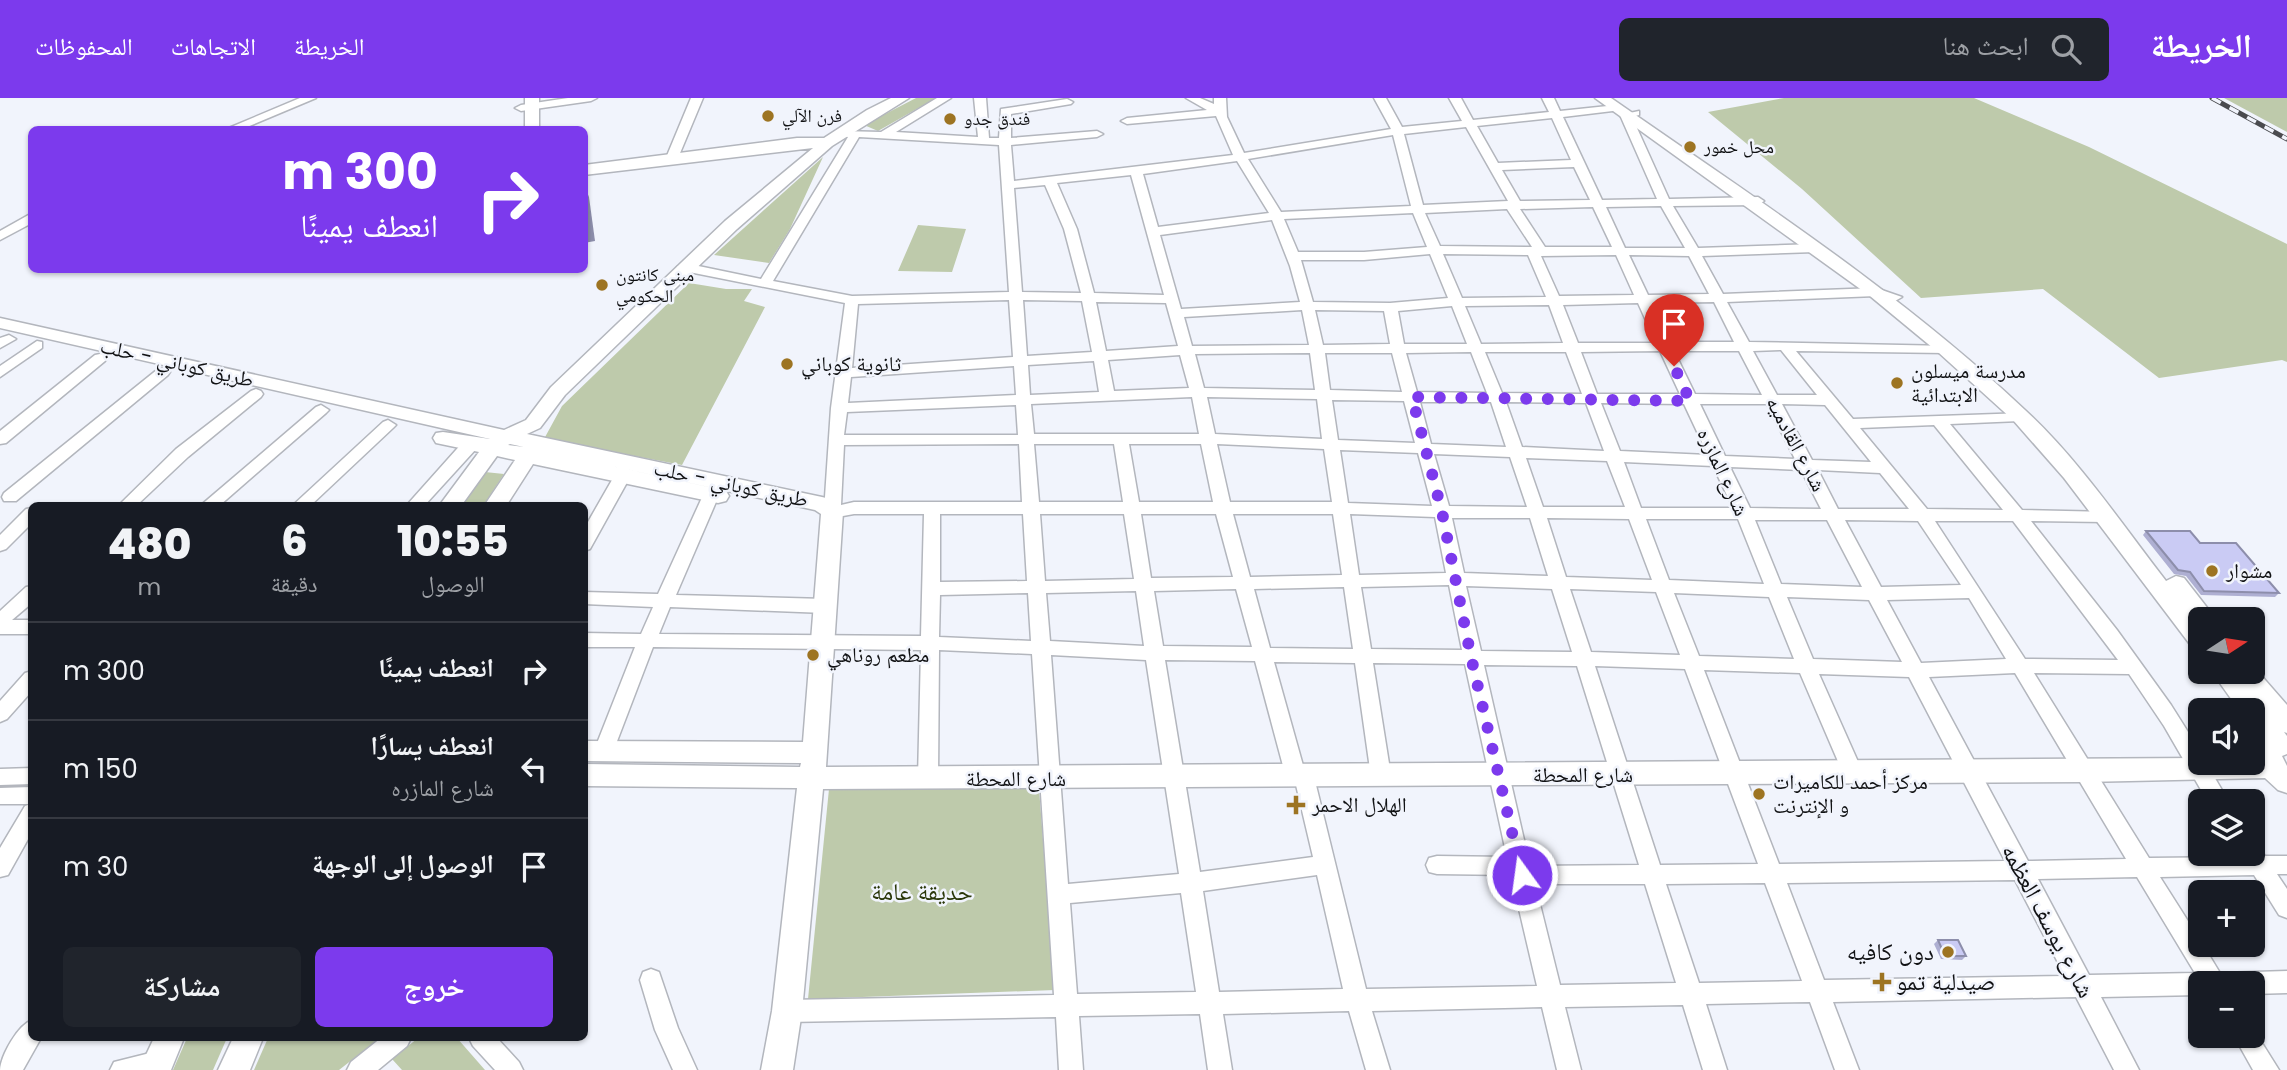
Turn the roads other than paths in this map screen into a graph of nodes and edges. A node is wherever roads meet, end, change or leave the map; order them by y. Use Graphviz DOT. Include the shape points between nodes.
graph roads {
  1 [pos="310,98"];
  2 [pos="591,98"];
  3 [pos="697,98"];
  4 [pos="902,98"];
  5 [pos="946,98"];
  6 [pos="980,98"];
  7 [pos="1192,98"];
  8 [pos="1380,98"];
  9 [pos="1455,98"];
  10 [pos="1067,102"];
  11 [pos="526,103"];
  12 [pos="1551,105"];
  13 [pos="1219,106"];
  14 [pos="1619,106"];
  15 [pos="1127,121"];
  16 [pos="1469,123"];
  17 [pos="239,126"];
  18 [pos="522,126"];
  19 [pos="531,126"];
  20 [pos="1398,131"];
  21 [pos="849,134"];
  22 [pos="1097,134"];
  23 [pos="880,136"];
  24 [pos="984,141"];
  25 [pos="1004,142"];
  26 [pos="827,143"];
  27 [pos="1240,157"];
  28 [pos="672,158"];
  29 [pos="1578,163"];
  30 [pos="1494,167"];
  31 [pos="588,169"];
  32 [pos="1136,171"];
  33 [pos="1049,180"];
  34 [pos="1008,185"];
  35 [pos="1751,201"];
  36 [pos="1664,202"];
  37 [pos="1597,203"];
  38 [pos="1513,205"];
  39 [pos="1418,210"];
  40 [pos="1276,216"];
  41 [pos="28,219"];
  42 [pos="1152,232"];
  43 [pos="0,236"];
  44 [pos="1815,248"];
  45 [pos="1435,250"];
  46 [pos="1538,252"];
  47 [pos="1620,252"];
  48 [pos="1694,253"];
  49 [pos="1293,256"];
  50 [pos="684,267"];
  51 [pos="765,284"];
  52 [pos="1885,294"];
  53 [pos="1016,296"];
  54 [pos="1089,297"];
  55 [pos="1718,297"];
  56 [pos="1642,299"];
  57 [pos="852,300"];
  58 [pos="1554,300"];
  59 [pos="1455,302"];
  60 [pos="1173,306"];
  61 [pos="1308,306"];
  62 [pos="1390,307"];
  63 [pos="2,336"];
  64 [pos="37,345"];
  65 [pos="1785,346"];
  66 [pos="1745,348"];
  67 [pos="1573,349"];
  68 [pos="1666,349"];
  69 [pos="1946,349"];
  70 [pos="1187,350"];
  71 [pos="1476,350"];
  72 [pos="1317,351"];
  73 [pos="1398,351"];
  74 [pos="1100,357"];
  75 [pos="100,358"];
  76 [pos="1020,360"];
  77 [pos="156,366"];
  78 [pos="0,373"];
  79 [pos="844,373"];
  80 [pos="1198,392"];
  81 [pos="256,394"];
  82 [pos="1324,395"];
  83 [pos="1108,397"];
  84 [pos="1412,397"];
  85 [pos="1497,398"];
  86 [pos="1592,400"];
  87 [pos="1828,400"];
  88 [pos="1023,401"];
  89 [pos="1690,401"];
  90 [pos="1773,402"];
  91 [pos="839,408"];
  92 [pos="321,410"];
  93 [pos="2020,416"];
  94 [pos="1938,420"];
  95 [pos="1847,424"];
  96 [pos="388,425"];
  97 [pos="0,439"];
  98 [pos="1026,439"];
  99 [pos="1208,439"];
  100 [pos="836,440"];
  101 [pos="1121,440"];
  102 [pos="532,442"];
  103 [pos="498,443"];
  104 [pos="470,445"];
  105 [pos="1331,445"];
  106 [pos="1424,448"];
  107 [pos="1516,452"];
  108 [pos="1614,457"];
  109 [pos="1718,461"];
  110 [pos="1807,465"];
  111 [pos="1885,468"];
  112 [pos="622,477"];
  113 [pos="5,494"];
  114 [pos="711,495"];
  115 [pos="130,502"];
  116 [pos="213,502"];
  117 [pos="304,502"];
  118 [pos="418,502"];
  119 [pos="453,502"];
  120 [pos="497,502"];
  121 [pos="932,508"];
  122 [pos="1031,508"];
  123 [pos="1132,508"];
  124 [pos="1341,508"];
  125 [pos="28,509"];
  126 [pos="1223,509"];
  127 [pos="832,512"];
  128 [pos="1442,512"];
  129 [pos="1537,513"];
  130 [pos="1635,513"];
  131 [pos="1744,514"];
  132 [pos="1833,515"];
  133 [pos="1923,515"];
  134 [pos="28,516"];
  135 [pos="2020,516"];
  136 [pos="2105,516"];
  137 [pos="588,538"];
  138 [pos="0,545"];
  139 [pos="1456,579"];
  140 [pos="1352,580"];
  141 [pos="1559,583"];
  142 [pos="1244,584"];
  143 [pos="1144,586"];
  144 [pos="1663,586"];
  145 [pos="1037,587"];
  146 [pos="931,589"];
  147 [pos="1774,591"];
  148 [pos="1975,591"];
  149 [pos="1875,594"];
  150 [pos="28,596"];
  151 [pos="588,598"];
  152 [pos="664,601"];
  153 [pos="825,606"];
  154 [pos="2194,607"];
  155 [pos="0,621"];
  156 [pos="2188,624"];
  157 [pos="0,627"];
  158 [pos="28,628"];
  159 [pos="588,640"];
  160 [pos="646,642"];
  161 [pos="930,643"];
  162 [pos="823,644"];
  163 [pos="1041,648"];
  164 [pos="1154,653"];
  165 [pos="1263,653"];
  166 [pos="1363,657"];
  167 [pos="1471,657"];
  168 [pos="1584,659"];
  169 [pos="1692,662"];
  170 [pos="1806,666"];
  171 [pos="2022,666"];
  172 [pos="2134,667"];
  173 [pos="1915,670"];
  174 [pos="28,682"];
  175 [pos="2233,684"];
  176 [pos="2251,684"];
  177 [pos="0,714"];
  178 [pos="2188,750"];
  179 [pos="594,751"];
  180 [pos="2282,753"];
  181 [pos="813,766"];
  182 [pos="2188,769"];
  183 [pos="2084,771"];
  184 [pos="1969,772"];
  185 [pos="1853,773"];
  186 [pos="1735,774"];
  187 [pos="588,775"];
  188 [pos="1622,775"];
  189 [pos="28,776"];
  190 [pos="1381,776"];
  191 [pos="1498,776"];
  192 [pos="0,777"];
  193 [pos="1300,777"];
  194 [pos="1174,778"];
  195 [pos="928,779"];
  196 [pos="1051,779"];
  197 [pos="28,795"];
  198 [pos="0,796"];
  199 [pos="28,819"];
  200 [pos="2265,861"];
  201 [pos="1325,865"];
  202 [pos="1437,865"];
  203 [pos="2188,865"];
  204 [pos="2287,865"];
  205 [pos="2260,866"];
  206 [pos="0,868"];
  207 [pos="2143,868"];
  208 [pos="1521,870"];
  209 [pos="2022,871"];
  210 [pos="1772,872"];
  211 [pos="1652,873"];
  212 [pos="1190,883"];
  213 [pos="1059,894"];
  214 [pos="2287,908"];
  215 [pos="2207,971"];
  216 [pos="651,980"];
  217 [pos="2265,982"];
  218 [pos="2287,982"];
  219 [pos="2188,984"];
  220 [pos="2082,986"];
  221 [pos="1818,991"];
  222 [pos="1692,994"];
  223 [pos="1551,997"];
  224 [pos="1357,1000"];
  225 [pos="1209,1003"];
  226 [pos="1066,1006"];
  227 [pos="786,1011"];
  228 [pos="28,1038"];
  229 [pos="247,1041"];
  230 [pos="397,1041"];
  231 [pos="484,1041"];
  232 [pos="2253,1048"];
  233 [pos="160,1057"];
  234 [pos="373,1066"];
  235 [pos="778,1069"];
  236 [pos="10,1070"];
  237 [pos="122,1070"];
  238 [pos="234,1070"];
  239 [pos="511,1070"];
  240 [pos="685,1070"];
  241 [pos="1071,1070"];
  242 [pos="1220,1070"];
  243 [pos="1378,1070"];
  244 [pos="1569,1070"];
  245 [pos="1715,1070"];
  246 [pos="1847,1070"];
  247 [pos="2127,1070"];
  248 [pos="2267,1070"];
  1 -- 17 [label="street"];
  2 -- 11 [label="street"];
  3 -- 28 [label="street"];
  4 -- 21 [label="main road" via="872,113"];
  5 -- 23 [label="street"];
  6 -- 24 [label="street"];
  7 -- 13 [label="street" via="1209,107"];
  8 -- 20 [label="street"];
  9 -- 16 [label="street"];
  10 -- 25 [label="street" via="1004,111"];
  11 -- 18 [label="main road"];
  11 -- 19 [label="main road"];
  12 -- 14 [label="street"];
  12 -- 16 [label="street"];
  12 -- 29 [label="street, شارع المازره"];
  13 -- 15 [label="street"];
  13 -- 27 [label="street"];
  14 -- 35 [label="main road"];
  14 -- 36 [label="street, شارع القادميه"];
  16 -- 20 [label="street"];
  16 -- 30 [label="street"];
  20 -- 27 [label="street"];
  20 -- 39 [label="street"];
  21 -- 23 [label="street"];
  21 -- 26 [label="main road"];
  21 -- 51 [label="street"];
  22 -- 25 [label="street"];
  23 -- 24 [label="street"];
  24 -- 25 [label="street"];
  25 -- 34 [label="street"];
  26 -- 28 [label="main road"];
  26 -- 50 [label="main road"];
  27 -- 32 [label="street"];
  27 -- 40 [label="street"];
  28 -- 31 [label="main road"];
  29 -- 30 [label="street"];
  29 -- 37 [label="street, شارع المازره"];
  30 -- 38 [label="street"];
  32 -- 33 [label="street"];
  32 -- 42 [label="street"];
  33 -- 34 [label="street"];
  33 -- 54 [label="street" via="1061,200"];
  34 -- 53 [label="street"];
  35 -- 36 [label="street"];
  35 -- 44 [label="main road"];
  35 -- 52 [label="main road"];
  36 -- 37 [label="street"];
  36 -- 48 [label="street, شارع القادميه"];
  37 -- 38 [label="street"];
  37 -- 47 [label="street, شارع المازره"];
  38 -- 39 [label="street"];
  38 -- 46 [label="street"];
  39 -- 40 [label="street"];
  39 -- 45 [label="street"];
  40 -- 42 [label="street"];
  40 -- 49 [label="street"];
  41 -- 43 [label="street"];
  42 -- 60 [label="street"];
  44 -- 48 [label="street"];
  44 -- 52 [label="main road"];
  45 -- 46 [label="street"];
  45 -- 49 [label="street"];
  45 -- 59 [label="street"];
  46 -- 47 [label="street"];
  46 -- 58 [label="street"];
  47 -- 48 [label="street"];
  47 -- 56 [label="street, شارع المازره"];
  48 -- 55 [label="street, شارع القادميه"];
  49 -- 61 [label="street"];
  50 -- 51 [label="street"];
  50 -- 102 [label="main road" via="558,391"];
  51 -- 57 [label="street"];
  52 -- 55 [label="street"];
  52 -- 69 [label="main road"];
  52 -- 154 [label="main road" via="1955,344 2040,421"];
  53 -- 54 [label="street"];
  53 -- 57 [label="street"];
  53 -- 76 [label="street"];
  54 -- 60 [label="street"];
  54 -- 74 [label="street"];
  55 -- 56 [label="street"];
  55 -- 66 [label="street, شارع القادميه"];
  56 -- 58 [label="street"];
  56 -- 68 [label="street, شارع المازره"];
  57 -- 79 [label="street"];
  58 -- 59 [label="street"];
  58 -- 67 [label="street"];
  59 -- 62 [label="street"];
  59 -- 71 [label="street"];
  60 -- 61 [label="street"];
  60 -- 70 [label="street"];
  61 -- 62 [label="street"];
  61 -- 72 [label="street"];
  62 -- 73 [label="street"];
  63 -- 64 [label="main road, طريق كوباني - حلب"];
  63 -- 77 [label="main road, طريق كوباني - حلب"];
  64 -- 75 [label="main road, طريق كوباني - حلب"];
  64 -- 78 [label="street"];
  65 -- 66 [label="street"];
  65 -- 69 [label="street"];
  65 -- 87 [label="street"];
  66 -- 68 [label="street"];
  66 -- 90 [label="street, شارع القادميه"];
  67 -- 68 [label="street"];
  67 -- 71 [label="street"];
  67 -- 86 [label="street"];
  68 -- 89 [label="street, شارع المازره"];
  69 -- 93 [label="main road"];
  70 -- 72 [label="street"];
  70 -- 74 [label="street"];
  70 -- 80 [label="street"];
  71 -- 73 [label="street"];
  71 -- 85 [label="street"];
  72 -- 73 [label="street"];
  72 -- 82 [label="street"];
  73 -- 84 [label="street"];
  74 -- 76 [label="street"];
  74 -- 83 [label="street"];
  75 -- 77 [label="main road, طريق كوباني - حلب"];
  75 -- 97 [label="street"];
  76 -- 79 [label="street"];
  76 -- 88 [label="street"];
  77 -- 81 [label="main road, طريق كوباني - حلب"];
  77 -- 103 [label="main road, طريق كوباني - حلب"];
  77 -- 113 [label="street"];
  79 -- 91 [label="street"];
  80 -- 82 [label="street"];
  80 -- 83 [label="street"];
  80 -- 99 [label="street"];
  81 -- 92 [label="main road, طريق كوباني - حلب"];
  81 -- 115 [label="street"];
  82 -- 84 [label="street"];
  82 -- 105 [label="street"];
  83 -- 88 [label="street"];
  84 -- 85 [label="street"];
  84 -- 106 [label="street"];
  85 -- 86 [label="street"];
  85 -- 107 [label="street"];
  86 -- 89 [label="street"];
  86 -- 108 [label="street"];
  87 -- 90 [label="street"];
  87 -- 95 [label="street"];
  88 -- 91 [label="street"];
  88 -- 98 [label="street"];
  89 -- 90 [label="street"];
  89 -- 109 [label="street, شارع المازره"];
  90 -- 110 [label="street, شارع القادميه"];
  91 -- 100 [label="street"];
  92 -- 96 [label="main road, طريق كوباني - حلب"];
  92 -- 116 [label="street"];
  93 -- 94 [label="street"];
  93 -- 136 [label="main road"];
  94 -- 95 [label="street"];
  94 -- 135 [label="street"];
  95 -- 111 [label="street"];
  96 -- 104 [label="main road, طريق كوباني - حلب"];
  96 -- 117 [label="street"];
  98 -- 100 [label="street"];
  98 -- 101 [label="street"];
  98 -- 122 [label="street"];
  99 -- 101 [label="street"];
  99 -- 105 [label="street"];
  99 -- 126 [label="street"];
  100 -- 127 [label="street"];
  101 -- 123 [label="street"];
  102 -- 103 [label="main road"];
  102 -- 103 [label="main road, طريق كوباني - حلب"];
  102 -- 112 [label="main road, طريق كوباني - حلب"];
  102 -- 120 [label="main road"];
  102 -- 127 [label="main road, طريق كوباني - حلب" via="822,504"];
  103 -- 104 [label="main road, طريق كوباني - حلب"];
  103 -- 119 [label="main road"];
  104 -- 118 [label="street"];
  105 -- 106 [label="street"];
  105 -- 124 [label="street"];
  106 -- 107 [label="street"];
  106 -- 128 [label="street"];
  107 -- 108 [label="street"];
  107 -- 129 [label="street"];
  108 -- 109 [label="street"];
  108 -- 130 [label="street"];
  109 -- 110 [label="street"];
  109 -- 131 [label="street, شارع المازره"];
  110 -- 111 [label="street"];
  110 -- 132 [label="street, شارع القادميه"];
  111 -- 133 [label="street"];
  112 -- 114 [label="main road, طريق كوباني - حلب"];
  112 -- 137 [label="street"];
  113 -- 125 [label="street"];
  114 -- 127 [label="main road, طريق كوباني - حلب" via="816,514"];
  114 -- 152 [label="street"];
  121 -- 122 [label="street"];
  121 -- 127 [label="street"];
  121 -- 146 [label="street"];
  122 -- 123 [label="street"];
  122 -- 145 [label="street"];
  123 -- 126 [label="street"];
  123 -- 143 [label="street"];
  124 -- 126 [label="street"];
  124 -- 128 [label="street"];
  124 -- 140 [label="street"];
  126 -- 142 [label="street"];
  127 -- 153 [label="main road"];
  128 -- 129 [label="street"];
  128 -- 139 [label="street"];
  129 -- 130 [label="street"];
  129 -- 141 [label="street"];
  130 -- 131 [label="street"];
  130 -- 144 [label="street"];
  131 -- 132 [label="street"];
  131 -- 147 [label="street, شارع المازره"];
  132 -- 133 [label="street"];
  132 -- 149 [label="street, شارع القادميه"];
  133 -- 135 [label="street"];
  133 -- 148 [label="street"];
  134 -- 138 [label="street"];
  135 -- 136 [label="street"];
  135 -- 172 [label="street"];
  136 -- 156 [label="main road"];
  139 -- 140 [label="street"];
  139 -- 141 [label="street"];
  139 -- 167 [label="street"];
  140 -- 142 [label="street"];
  140 -- 166 [label="street"];
  141 -- 144 [label="street"];
  141 -- 168 [label="street"];
  142 -- 143 [label="street"];
  142 -- 165 [label="street"];
  143 -- 145 [label="street"];
  143 -- 164 [label="street"];
  144 -- 147 [label="street"];
  144 -- 169 [label="street"];
  145 -- 146 [label="street"];
  145 -- 163 [label="street"];
  146 -- 161 [label="street"];
  147 -- 149 [label="street"];
  147 -- 170 [label="street, شارع المازره"];
  148 -- 149 [label="street"];
  148 -- 171 [label="street"];
  149 -- 173 [label="street, شارع القادميه"];
  150 -- 155 [label="street"];
  151 -- 152 [label="street"];
  152 -- 153 [label="street"];
  152 -- 160 [label="street"];
  153 -- 162 [label="main road"];
  157 -- 158 [label="street"];
  159 -- 160 [label="street"];
  160 -- 162 [label="street"];
  160 -- 179 [label="street"];
  161 -- 162 [label="street"];
  161 -- 163 [label="street"];
  161 -- 195 [label="street"];
  162 -- 181 [label="main road"];
  163 -- 164 [label="street"];
  163 -- 196 [label="street"];
  164 -- 165 [label="street"];
  164 -- 194 [label="street"];
  165 -- 166 [label="street"];
  165 -- 193 [label="street"];
  166 -- 167 [label="street"];
  166 -- 190 [label="street"];
  167 -- 168 [label="street"];
  167 -- 191 [label="street"];
  168 -- 169 [label="street"];
  168 -- 188 [label="street"];
  169 -- 170 [label="street"];
  169 -- 186 [label="street"];
  170 -- 173 [label="street"];
  170 -- 185 [label="street, شارع المازره"];
  171 -- 172 [label="street"];
  171 -- 173 [label="street"];
  171 -- 183 [label="street"];
  172 -- 178 [label="street"];
  173 -- 184 [label="street, شارع القادميه"];
  174 -- 177 [label="street"];
  175 -- 180 [label="main road"];
  176 -- 180 [label="main road"];
  179 -- 181 [label="main road"];
  181 -- 187 [label="main road"];
  181 -- 195 [label="main road, شارع المحطة"];
  181 -- 227 [label="main road"];
  182 -- 183 [label="main road, شارع المحطة"];
  183 -- 184 [label="main road, شارع المحطة"];
  183 -- 207 [label="street"];
  184 -- 185 [label="main road, شارع المحطة"];
  184 -- 209 [label="street, شارع يوسف العظمه"];
  185 -- 186 [label="main road, شارع المحطة"];
  186 -- 188 [label="main road, شارع المحطة"];
  186 -- 210 [label="street"];
  188 -- 191 [label="main road, شارع المحطة"];
  188 -- 211 [label="street"];
  189 -- 192 [label="street"];
  190 -- 191 [label="main road, شارع المحطة"];
  190 -- 193 [label="main road, شارع المحطة"];
  191 -- 208 [label="street"];
  193 -- 194 [label="main road, شارع المحطة"];
  193 -- 201 [label="street"];
  194 -- 196 [label="main road, شارع المحطة"];
  194 -- 212 [label="street"];
  195 -- 196 [label="main road, شارع المحطة"];
  196 -- 213 [label="street"];
  197 -- 198 [label="street"];
  199 -- 206 [label="street"];
  200 -- 204 [label="street"];
  201 -- 212 [label="street"];
  201 -- 224 [label="street"];
  202 -- 208 [label="street"];
  203 -- 207 [label="street"];
  205 -- 214 [label="street"];
  207 -- 209 [label="street"];
  207 -- 215 [label="street"];
  208 -- 211 [label="street"];
  208 -- 223 [label="street"];
  209 -- 210 [label="street"];
  209 -- 220 [label="street, شارع يوسف العظمه"];
  210 -- 211 [label="street"];
  210 -- 221 [label="street"];
  211 -- 222 [label="street"];
  212 -- 213 [label="street"];
  212 -- 225 [label="street"];
  213 -- 226 [label="street"];
  216 -- 240 [label="street"];
  217 -- 218 [label="street"];
  219 -- 220 [label="street"];
  220 -- 221 [label="street"];
  220 -- 247 [label="street, شارع يوسف العظمه"];
  221 -- 222 [label="street"];
  221 -- 246 [label="street"];
  222 -- 223 [label="street"];
  222 -- 245 [label="street"];
  223 -- 224 [label="street"];
  223 -- 244 [label="street"];
  224 -- 225 [label="street"];
  224 -- 243 [label="street"];
  225 -- 226 [label="street"];
  225 -- 242 [label="street"];
  226 -- 227 [label="street"];
  226 -- 241 [label="street"];
  227 -- 235 [label="main road"];
  228 -- 236 [label="street"];
  229 -- 238 [label="main road"];
  230 -- 234 [label="street"];
  231 -- 239 [label="street"];
  232 -- 248 [label="street"];
  233 -- 237 [label="street"];
}
